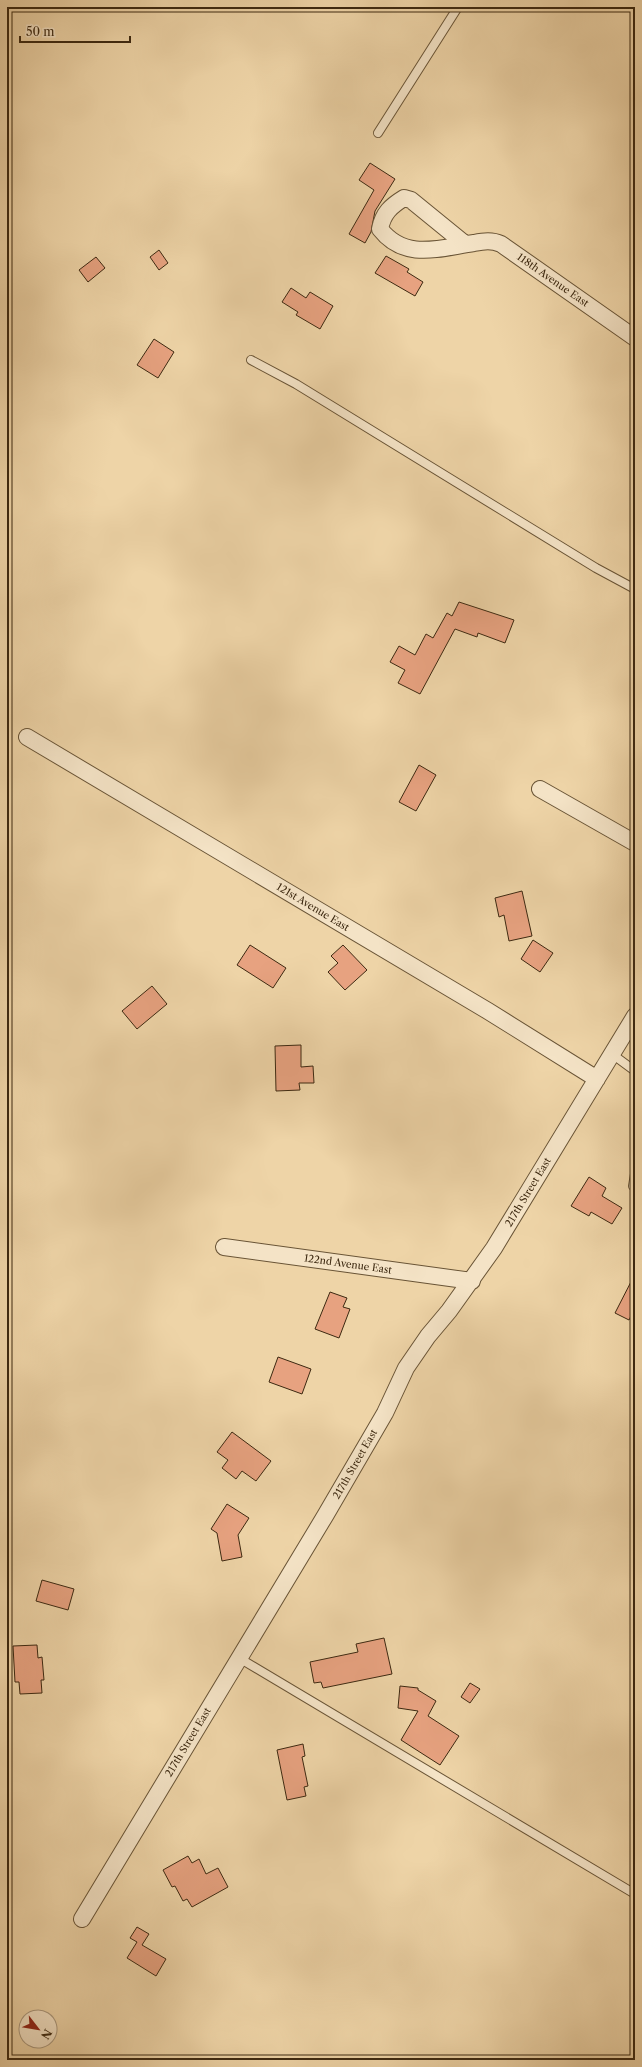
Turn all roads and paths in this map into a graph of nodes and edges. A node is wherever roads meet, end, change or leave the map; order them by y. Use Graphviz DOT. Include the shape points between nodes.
graph roads {
  1 [pos="458,7"];
  2 [pos="378,133"];
  3 [pos="465,244"];
  4 [pos="635,338"];
  5 [pos="250,360"];
  6 [pos="635,589"];
  7 [pos="27,737"];
  8 [pos="540,789"];
  9 [pos="635,843"];
  10 [pos="635,1016"];
  11 [pos="612,1054"];
  12 [pos="635,1071"];
  13 [pos="597,1079"];
  14 [pos="635,1174"];
  15 [pos="633,1186"];
  16 [pos="224,1247"];
  17 [pos="472,1281"];
  18 [pos="239,1658"];
  19 [pos="635,1894"];
  20 [pos="82,1919"];
  1 -- 2 [label="lane"];
  3 -- 3 [label="street, 118th Avenue East" via="417,251 400,246 388,239 380,229 382,218 391,206 404,198 411,200"];
  3 -- 4 [label="street, 118th Avenue East" via="495,241 501,244"];
  5 -- 6 [label="lane" via="296,384"];
  7 -- 13 [label="street, 121st Avenue East"];
  8 -- 9 [label="street"];
  10 -- 11 [label="street, 217th Street East"];
  11 -- 12 [label="lane"];
  11 -- 13 [label="street, 217th Street East"];
  13 -- 17 [label="street, 217th Street East"];
  14 -- 15 [label="lane"];
  16 -- 17 [label="street, 122nd Avenue East"];
  17 -- 18 [label="street, 217th Street East" via="406,1368 381,1420"];
  18 -- 19 [label="lane"];
  18 -- 20 [label="street, 217th Street East"];
}
